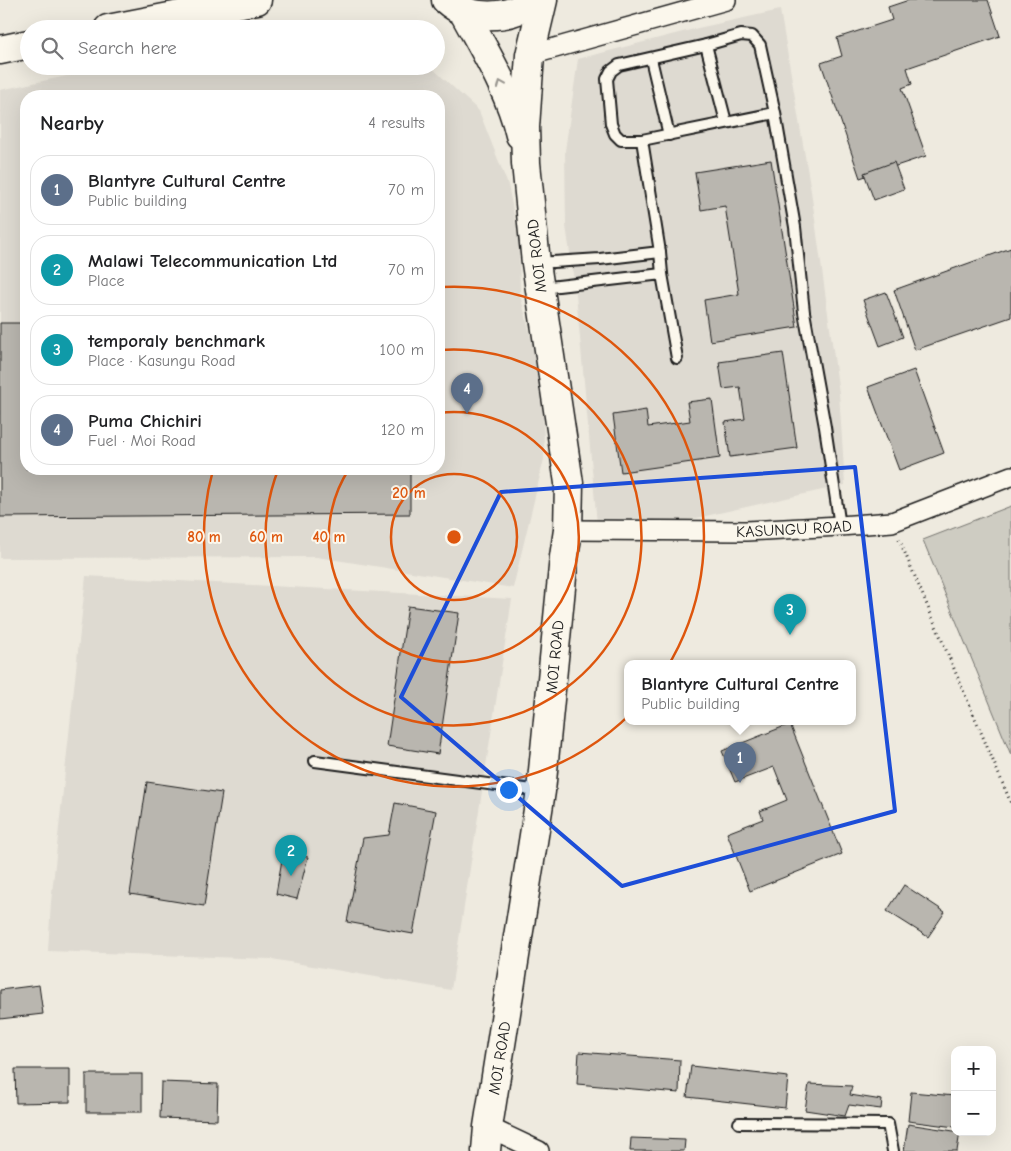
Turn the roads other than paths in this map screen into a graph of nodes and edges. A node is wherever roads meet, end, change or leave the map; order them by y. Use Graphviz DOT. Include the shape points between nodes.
graph roads {
  1 [pos="257,0"];
  2 [pos="425,0"];
  3 [pos="534,0"];
  4 [pos="543,0"];
  5 [pos="726,0"];
  6 [pos="453,5"];
  7 [pos="154,20"];
  8 [pos="706,45"];
  9 [pos="20,46"];
  10 [pos="0,50"];
  11 [pos="530,56"];
  12 [pos="651,59"];
  13 [pos="774,113"];
  14 [pos="726,122"];
  15 [pos="669,135"];
  16 [pos="642,140"];
  17 [pos="526,163"];
  18 [pos="660,252"];
  19 [pos="662,274"];
  20 [pos="538,276"];
  21 [pos="677,358"];
  22 [pos="1011,476"];
  23 [pos="840,526"];
  24 [pos="568,530"];
  25 [pos="315,761"];
  26 [pos="541,791"];
  27 [pos="739,1123"];
  28 [pos="487,1139"];
  29 [pos="539,1151"];
  30 [pos="893,1151"];
  1 -- 7 [label="main road"];
  2 -- 6 [label="main road"];
  3 -- 6 [label="main road" via="507,14 485,16"];
  4 -- 11 [label="main road"];
  5 -- 11 [label="street"];
  17 -- 6 [label="main road, one-way" via="517,123 498,78"];
  8 -- 12 [label="lane"];
  8 -- 13 [label="lane" via="741,34 752,36 760,45"];
  8 -- 14 [label="lane"];
  9 -- 10 [label="main road"];
  11 -- 17 [label="main road"];
  12 -- 15 [label="lane"];
  12 -- 16 [label="lane" via="619,65 607,79 610,124 615,134 621,140"];
  13 -- 14 [label="lane"];
  13 -- 23 [label="lane" via="795,227 804,312"];
  14 -- 15 [label="lane"];
  15 -- 16 [label="lane"];
  16 -- 18 [label="lane"];
  17 -- 20 [label="main road, MOI ROAD"];
  18 -- 19 [label="lane"];
  18 -- 20 [label="lane" via="600,259"];
  19 -- 20 [label="lane"];
  19 -- 21 [label="lane"];
  20 -- 24 [label="main road, MOI ROAD" via="569,483"];
  22 -- 23 [label="street, KASUNGU ROAD" via="892,522"];
  23 -- 24 [label="street, KASUNGU ROAD" via="746,531"];
  24 -- 26 [label="main road, MOI ROAD"];
  25 -- 26 [label="lane"];
  26 -- 28 [label="main road, MOI ROAD"];
  27 -- 30 [label="lane" via="888,1124"];
  28 -- 29 [label="street"];
}
